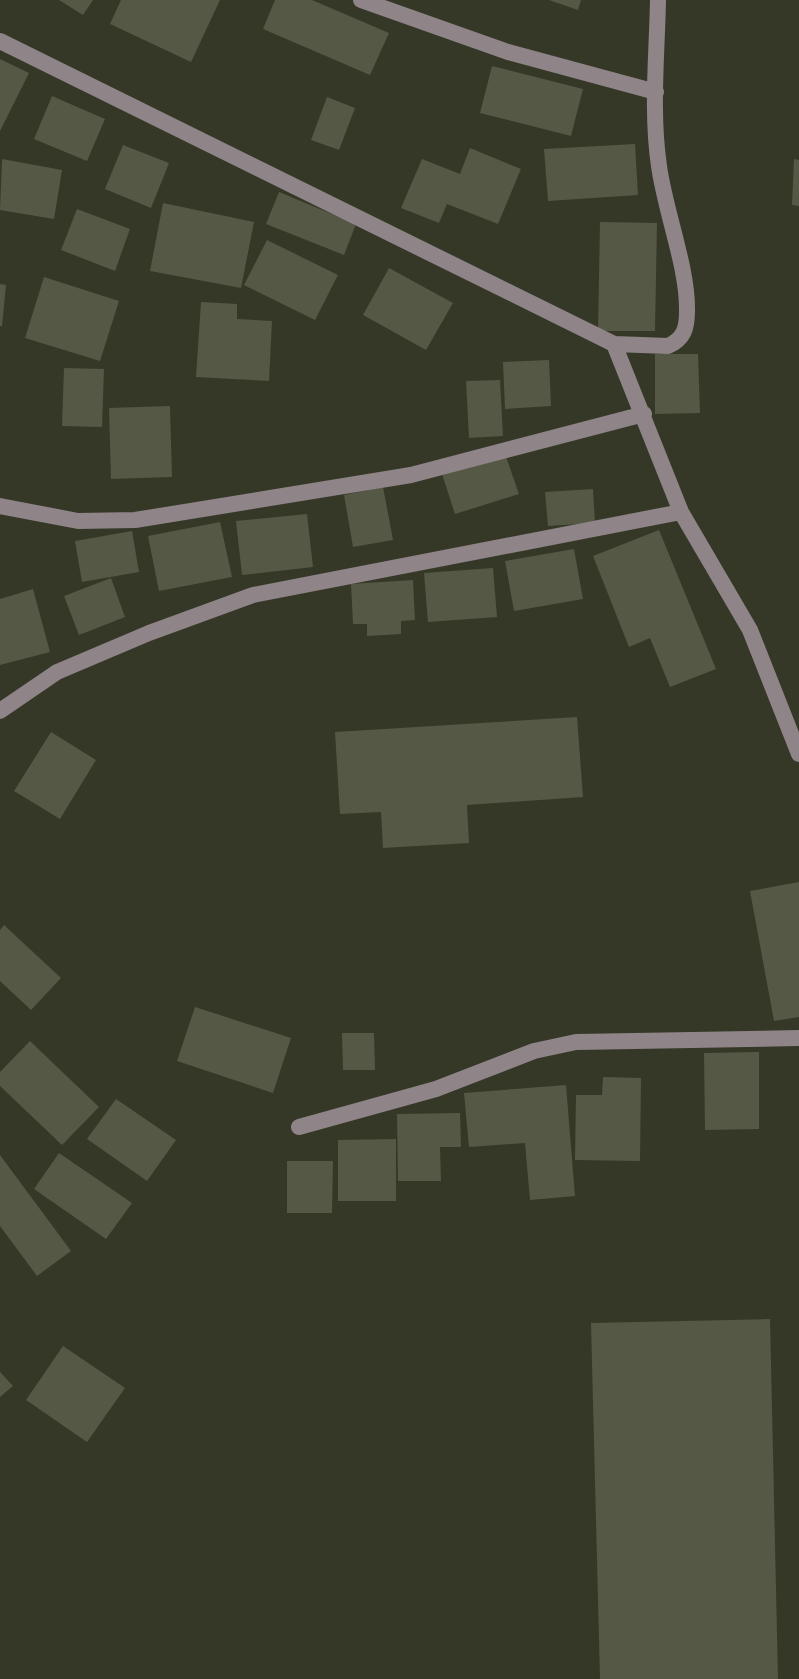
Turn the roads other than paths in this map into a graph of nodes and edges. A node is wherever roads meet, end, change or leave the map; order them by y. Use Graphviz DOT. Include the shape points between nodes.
graph roads {
  1 [pos="361,0"];
  2 [pos="658,0"];
  3 [pos="0,41"];
  4 [pos="656,92"];
  5 [pos="614,344"];
  6 [pos="644,414"];
  7 [pos="0,506"];
  8 [pos="681,512"];
  9 [pos="0,711"];
  10 [pos="799,754"];
  11 [pos="799,1038"];
  12 [pos="299,1127"];
  1 -- 4 [label="street" via="508,52"];
  2 -- 4 [label="street"];
  3 -- 5 [label="street"];
  4 -- 5 [label="street" via="659,165 687,299 686,329 668,346"];
  5 -- 6 [label="street"];
  6 -- 7 [label="street" via="411,475 135,520 78,521"];
  6 -- 8 [label="street"];
  8 -- 9 [label="street" via="253,595 57,672"];
  8 -- 10 [label="street" via="750,630"];
  11 -- 12 [label="street" via="576,1042"];
}
